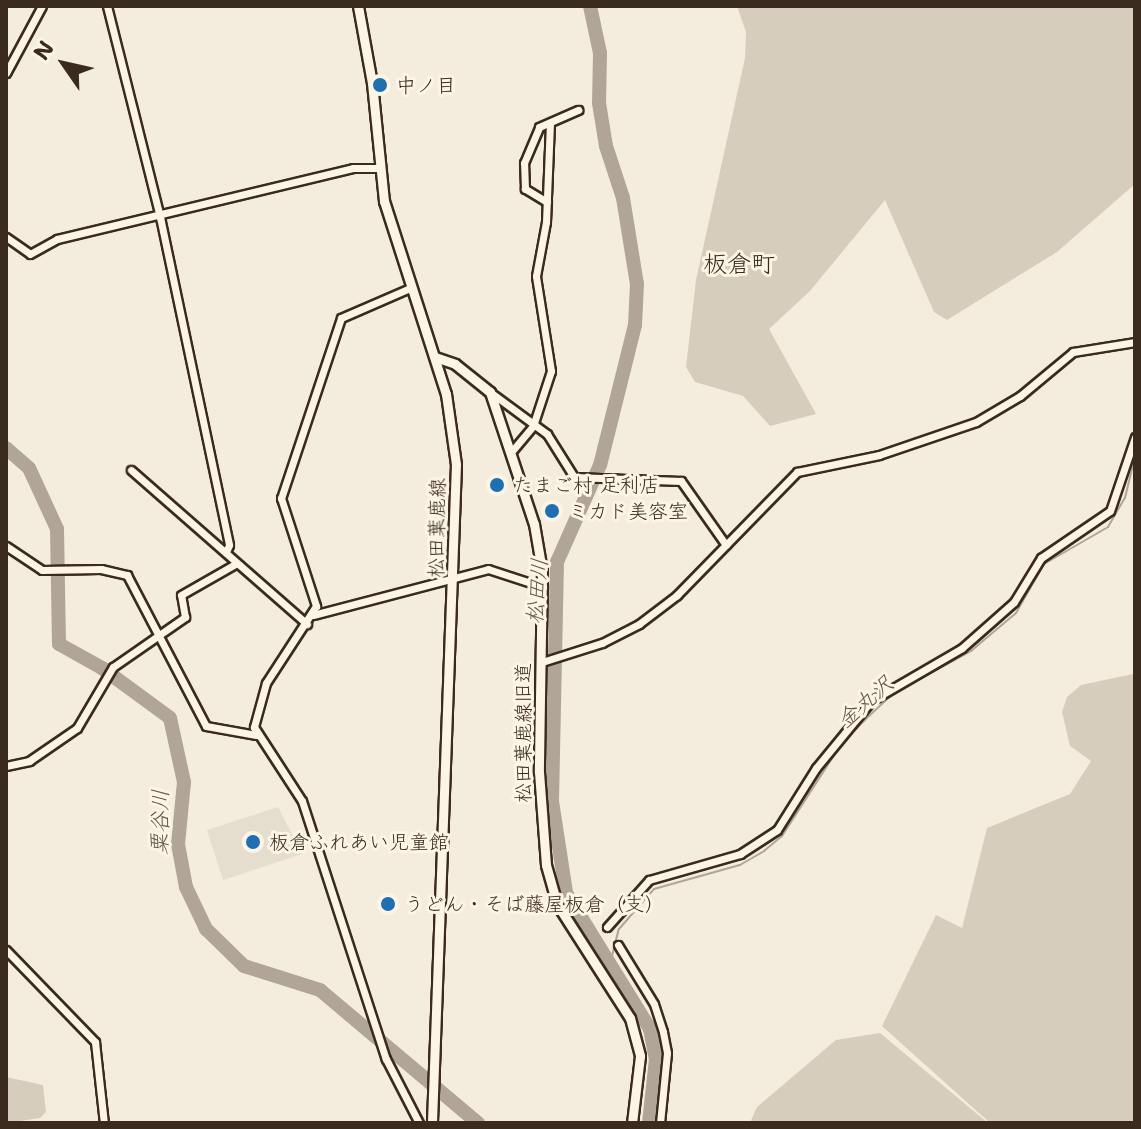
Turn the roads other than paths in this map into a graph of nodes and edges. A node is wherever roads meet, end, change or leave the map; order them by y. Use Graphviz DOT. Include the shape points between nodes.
graph roads {
  1 [pos="42,6"];
  2 [pos="107,6"];
  3 [pos="358,6"];
  4 [pos="6,73"];
  5 [pos="578,110"];
  6 [pos="550,124"];
  7 [pos="380,168"];
  8 [pos="547,202"];
  9 [pos="160,217"];
  10 [pos="6,237"];
  11 [pos="410,288"];
  12 [pos="1135,342"];
  13 [pos="435,357"];
  14 [pos="490,392"];
  15 [pos="533,426"];
  16 [pos="1135,437"];
  17 [pos="512,451"];
  18 [pos="131,470"];
  19 [pos="726,545"];
  20 [pos="6,546"];
  21 [pos="226,552"];
  22 [pos="237,563"];
  23 [pos="454,579"];
  24 [pos="543,587"];
  25 [pos="313,615"];
  26 [pos="307,624"];
  27 [pos="156,633"];
  28 [pos="542,662"];
  29 [pos="256,735"];
  30 [pos="6,766"];
  31 [pos="607,927"];
  32 [pos="618,945"];
  33 [pos="6,950"];
  34 [pos="104,1123"];
  35 [pos="419,1123"];
  36 [pos="432,1123"];
  37 [pos="632,1123"];
  38 [pos="660,1123"];
  1 -- 4 [label="street"];
  2 -- 9 [label="street"];
  3 -- 7 [label="main road, 松田葉鹿線"];
  5 -- 6 [label="street"];
  6 -- 8 [label="street"];
  6 -- 8 [label="street" via="539,127 521,175 525,189"];
  7 -- 9 [label="street" via="353,168"];
  7 -- 11 [label="main road, 松田葉鹿線" via="387,217"];
  8 -- 15 [label="street" via="536,276 551,371"];
  9 -- 10 [label="street" via="57,239 30,254"];
  9 -- 21 [label="street" via="229,545"];
  11 -- 13 [label="main road, 松田葉鹿線"];
  11 -- 25 [label="street" via="341,318 282,484 281,498 314,591"];
  12 -- 19 [label="street" via="1073,352 1020,396 976,422 879,455 797,472"];
  13 -- 14 [label="main road" via="455,364"];
  13 -- 23 [label="main road, 松田葉鹿線" via="456,464"];
  14 -- 15 [label="street"];
  14 -- 17 [label="main road, 松田葉鹿線旧道"];
  15 -- 17 [label="street"];
  15 -- 19 [label="street" via="550,438 574,477 681,481"];
  16 -- 31 [label="street" via="1110,511 1041,558 1014,602 962,648 871,701 836,740 777,830 740,854 649,880"];
  17 -- 24 [label="main road, 松田葉鹿線旧道" via="534,524"];
  18 -- 21 [label="street"];
  19 -- 28 [label="street" via="639,624 602,643"];
  20 -- 27 [label="street" via="42,570 101,569 127,575"];
  21 -- 22 [label="street"];
  22 -- 26 [label="street"];
  22 -- 27 [label="street" via="181,595 185,617"];
  23 -- 24 [label="street" via="488,569"];
  23 -- 25 [label="street"];
  23 -- 36 [label="main road, 松田葉鹿線"];
  24 -- 28 [label="main road, 松田葉鹿線旧道"];
  25 -- 26 [label="street"];
  26 -- 29 [label="street" via="259,697"];
  27 -- 29 [label="street" via="206,726"];
  27 -- 30 [label="street" via="113,667 77,728 29,761"];
  28 -- 37 [label="main road, 松田葉鹿線旧道" via="539,772 546,865 557,904 630,1018 640,1056"];
  29 -- 35 [label="street" via="302,801 382,1048"];
  32 -- 38 [label="street" via="654,1004 663,1032 667,1053"];
  33 -- 34 [label="street" via="95,1042"];
}
